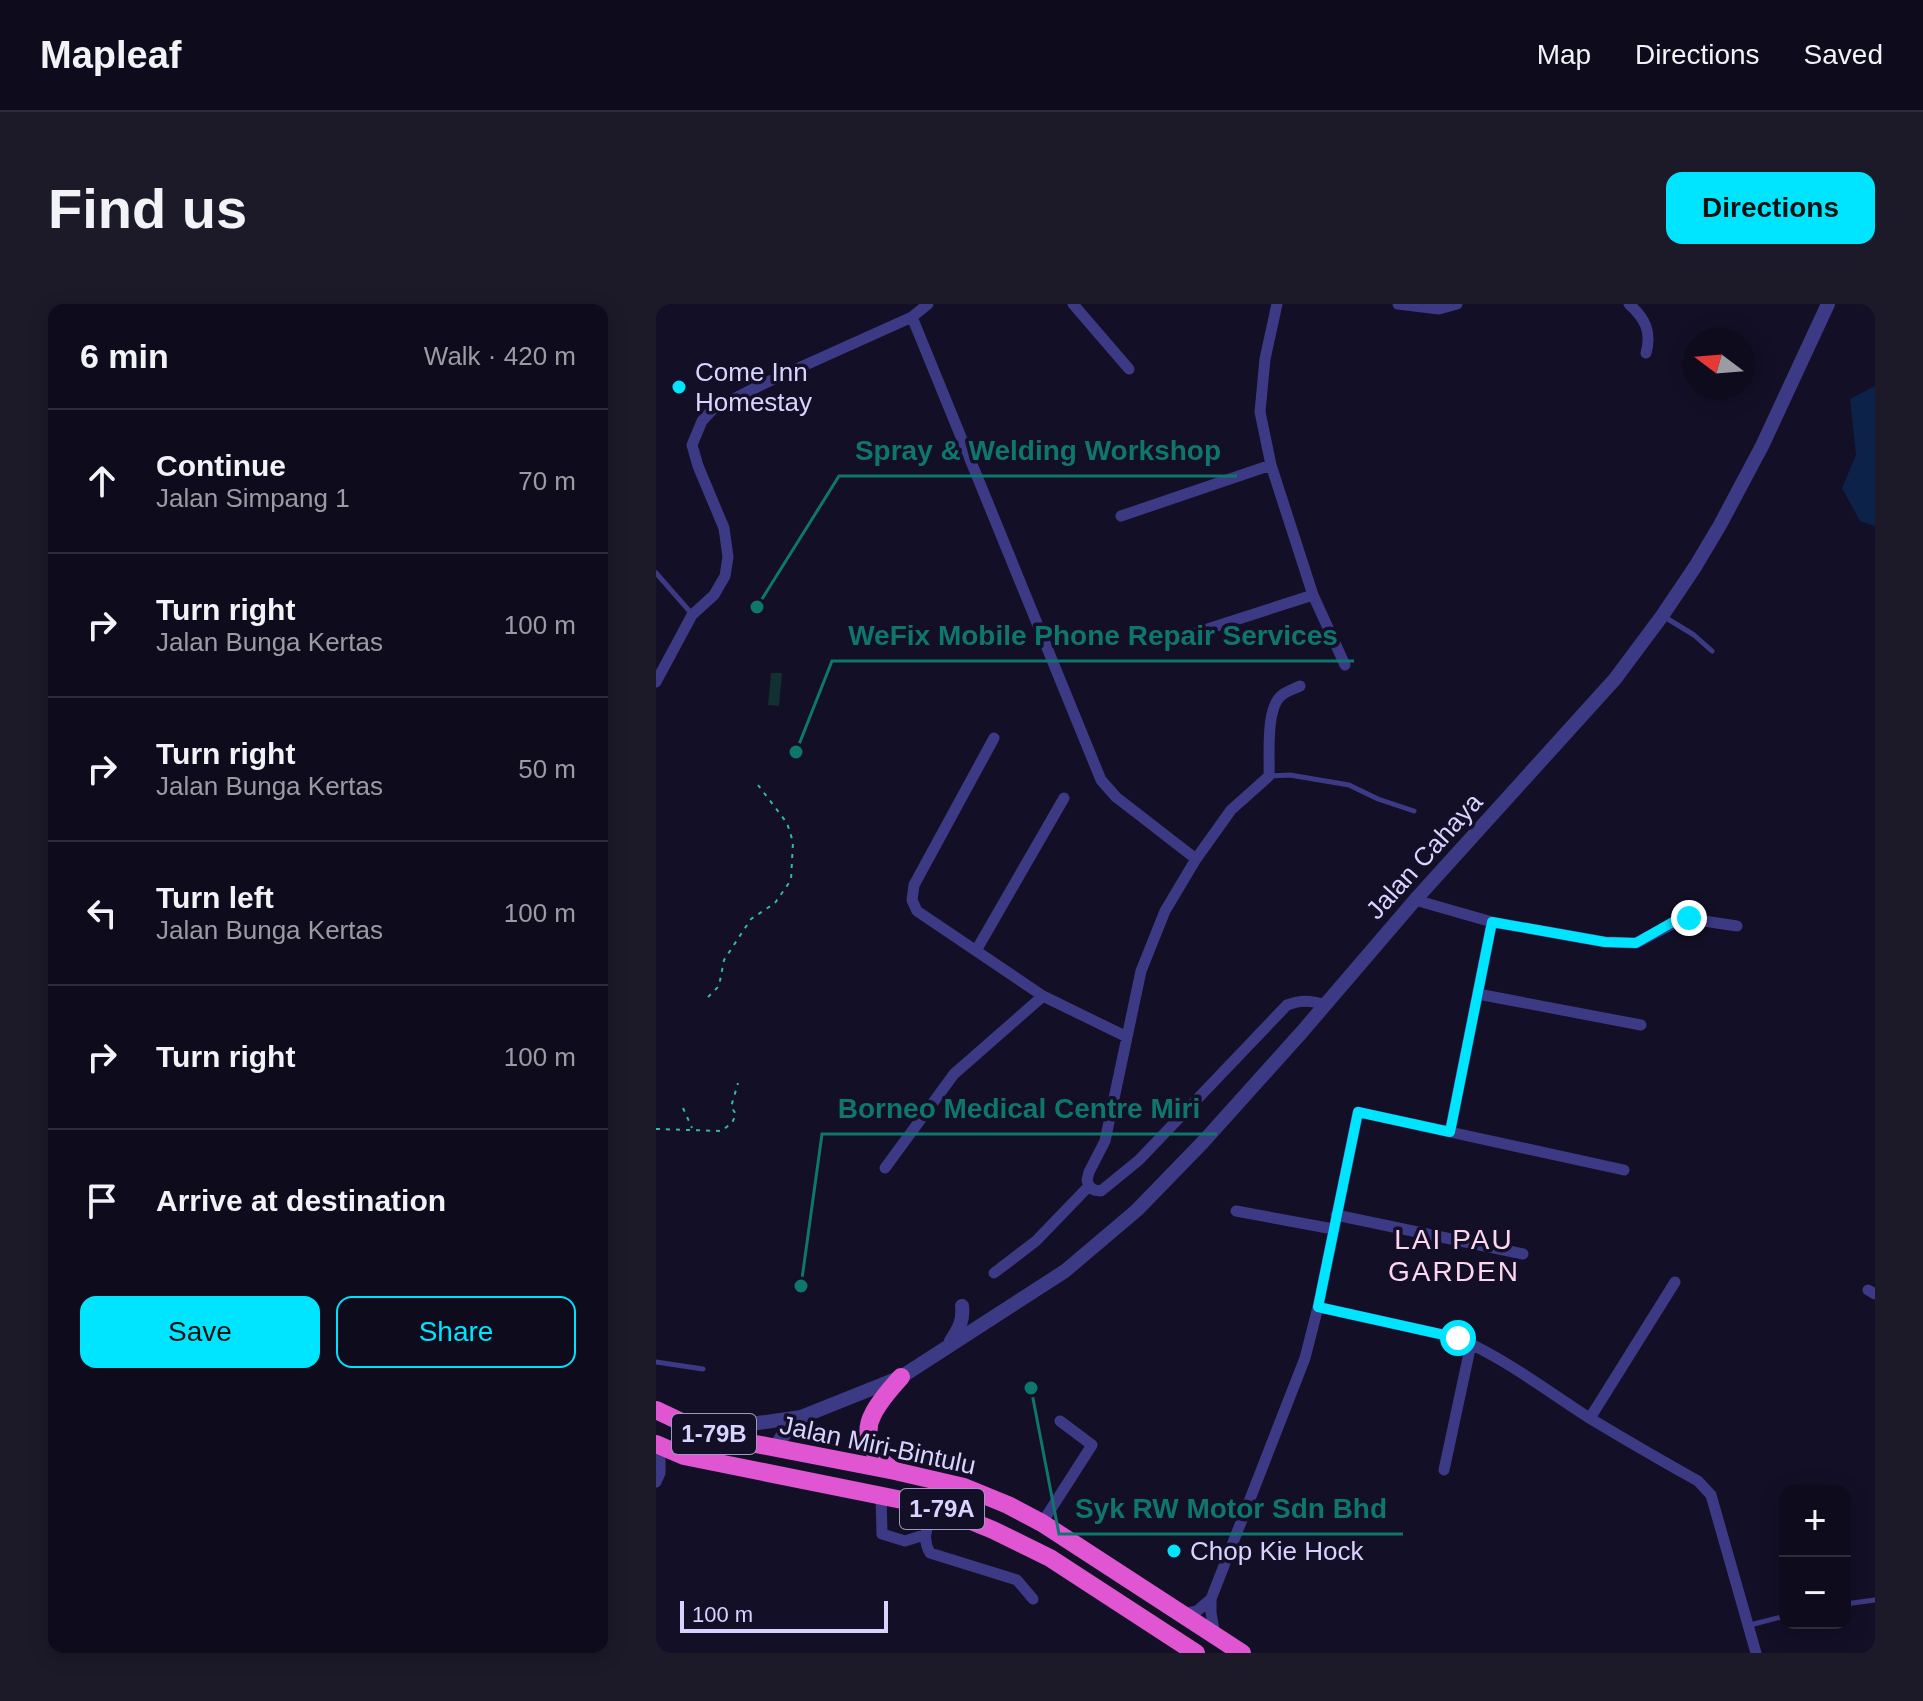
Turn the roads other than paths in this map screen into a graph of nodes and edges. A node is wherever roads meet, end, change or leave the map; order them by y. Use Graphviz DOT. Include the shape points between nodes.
graph roads {
  1 [pos="928,304"];
  2 [pos="1073,304"];
  3 [pos="1277,304"];
  4 [pos="1398,304"];
  5 [pos="1457,304"];
  6 [pos="1629,304"];
  7 [pos="1828,304"];
  8 [pos="912,317"];
  9 [pos="1646,353"];
  10 [pos="1129,369"];
  11 [pos="1271,465"];
  12 [pos="1121,516"];
  13 [pos="656,573"];
  14 [pos="1313,595"];
  15 [pos="692,615"];
  16 [pos="1662,616"];
  17 [pos="1167,642"];
  18 [pos="1712,651"];
  19 [pos="1345,665"];
  20 [pos="656,682"];
  21 [pos="1300,686"];
  22 [pos="994,738"];
  23 [pos="1269,776"];
  24 [pos="1064,798"];
  25 [pos="1414,811"];
  26 [pos="1196,859"];
  27 [pos="1415,900"];
  28 [pos="1492,922"];
  29 [pos="1737,926"];
  30 [pos="977,949"];
  31 [pos="1478,994"];
  32 [pos="1043,996"];
  33 [pos="1325,1005"];
  34 [pos="1641,1025"];
  35 [pos="1127,1037"];
  36 [pos="1450,1132"];
  37 [pos="885,1168"];
  38 [pos="1624,1170"];
  39 [pos="1089,1186"];
  40 [pos="1236,1211"];
  41 [pos="1336,1215"];
  42 [pos="1333,1229"];
  43 [pos="1523,1254"];
  44 [pos="994,1273"];
  45 [pos="1675,1282"];
  46 [pos="962,1306"];
  47 [pos="1318,1307"];
  48 [pos="1471,1344"];
  49 [pos="946,1348"];
  50 [pos="656,1362"];
  51 [pos="703,1369"];
  52 [pos="901,1377"];
  53 [pos="656,1410"];
  54 [pos="801,1417"];
  55 [pos="1590,1418"];
  56 [pos="1060,1421"];
  57 [pos="684,1423"];
  58 [pos="658,1446"];
  59 [pos="775,1449"];
  60 [pos="1444,1470"];
  61 [pos="895,1471"];
  62 [pos="656,1482"];
  63 [pos="830,1486"];
  64 [pos="881,1495"];
  65 [pos="937,1507"];
  66 [pos="1042,1523"];
  67 [pos="924,1535"];
  68 [pos="1033,1599"];
  69 [pos="1211,1599"];
  70 [pos="1875,1600"];
  71 [pos="1851,1603"];
  72 [pos="1183,1614"];
  73 [pos="1779,1618"];
  74 [pos="1749,1625"];
  75 [pos="1215,1635"];
  76 [pos="1196,1653"];
  77 [pos="1242,1653"];
  78 [pos="1756,1653"];
  1 -- 8 [label="street"];
  2 -- 10 [label="street"];
  3 -- 11 [label="street" via="1260,412"];
  4 -- 5 [label="street" via="1439,309"];
  6 -- 9 [label="street" via="1646,324"];
  7 -- 16 [label="street, Jalan Cahaya" via="1742,486"];
  8 -- 15 [label="street" via="763,384 712,410 702,421 692,445 724,528 728,557 714,595"];
  8 -- 26 [label="street" via="1101,780"];
  11 -- 12 [label="street"];
  11 -- 14 [label="street"];
  13 -- 15 [label="lane"];
  14 -- 17 [label="street"];
  14 -- 19 [label="street"];
  15 -- 20 [label="street"];
  16 -- 18 [label="lane"];
  16 -- 27 [label="street, Jalan Cahaya" via="1615,679"];
  21 -- 23 [label="street" via="1274,706"];
  22 -- 30 [label="street" via="914,885 912,900 917,911"];
  23 -- 25 [label="lane" via="1349,785"];
  23 -- 26 [label="street" via="1231,810"];
  24 -- 30 [label="street"];
  26 -- 35 [label="street" via="1165,911 1141,971"];
  27 -- 28 [label="street"];
  27 -- 33 [label="street, Jalan Cahaya"];
  28 -- 29 [label="street" via="1618,943 1636,943 1684,918"];
  28 -- 31 [label="street"];
  30 -- 32 [label="street"];
  31 -- 34 [label="street"];
  31 -- 36 [label="street"];
  32 -- 35 [label="street"];
  32 -- 37 [label="street" via="954,1074"];
  33 -- 39 [label="street" via="1300,1000 1287,1005 1139,1160 1101,1191"];
  33 -- 49 [label="street, Jalan Cahaya" via="1137,1210 1065,1271"];
  35 -- 39 [label="street" via="1105,1141 1089,1172"];
  36 -- 38 [label="street"];
  36 -- 41 [label="street" via="1358,1112"];
  39 -- 44 [label="street" via="1036,1241"];
  40 -- 42 [label="street"];
  41 -- 42 [label="street"];
  41 -- 43 [label="street"];
  42 -- 47 [label="street"];
  45 -- 55 [label="street"];
  46 -- 49 [label="street" via="961,1324"];
  47 -- 48 [label="street"];
  47 -- 69 [label="street" via="1305,1358"];
  48 -- 55 [label="street"];
  48 -- 60 [label="street"];
  49 -- 52 [label="street, Jalan Cahaya"];
  50 -- 51 [label="lane"];
  52 -- 54 [label="street, Jalan Cahaya"];
  52 -- 61 [label="highway" via="873,1414 869,1428 877,1456"];
  53 -- 57 [label="highway, Jalan Miri-Bintulu / 1-79B"];
  54 -- 57 [label="street" via="751,1424"];
  54 -- 59 [label="street"];
  55 -- 74 [label="street" via="1698,1481 1711,1495"];
  56 -- 66 [label="street" via="1092,1445"];
  57 -- 59 [label="highway, Jalan Miri-Bintulu / 1-79B"];
  58 -- 62 [label="street"];
  58 -- 63 [label="highway, Jalan Miri-Bintulu / 1-79A"];
  59 -- 61 [label="highway, Jalan Miri-Bintulu / 1-79B"];
  59 -- 63 [label="highway" via="785,1464"];
  61 -- 66 [label="highway, Jalan Miri-Bintulu / 1-79B" via="964,1487"];
  63 -- 64 [label="highway, Jalan Miri-Bintulu / 1-79A"];
  64 -- 65 [label="highway, Jalan Miri-Bintulu / 1-79A"];
  64 -- 67 [label="street" via="882,1534 905,1541"];
  65 -- 67 [label="street"];
  65 -- 76 [label="highway, Jalan Miri-Bintulu / 1-79A" via="1050,1558"];
  66 -- 72 [label="highway, Jalan Miri-Bintulu / 1-79B"];
  67 -- 68 [label="street" via="930,1553 1017,1580"];
  69 -- 72 [label="street"];
  69 -- 75 [label="street"];
  70 -- 71 [label="lane"];
  72 -- 75 [label="highway, Jalan Miri-Bintulu / 1-79B"];
  73 -- 74 [label="lane"];
  74 -- 78 [label="street"];
  75 -- 77 [label="highway, Jalan Miri-Bintulu / 1-79B"];
}
